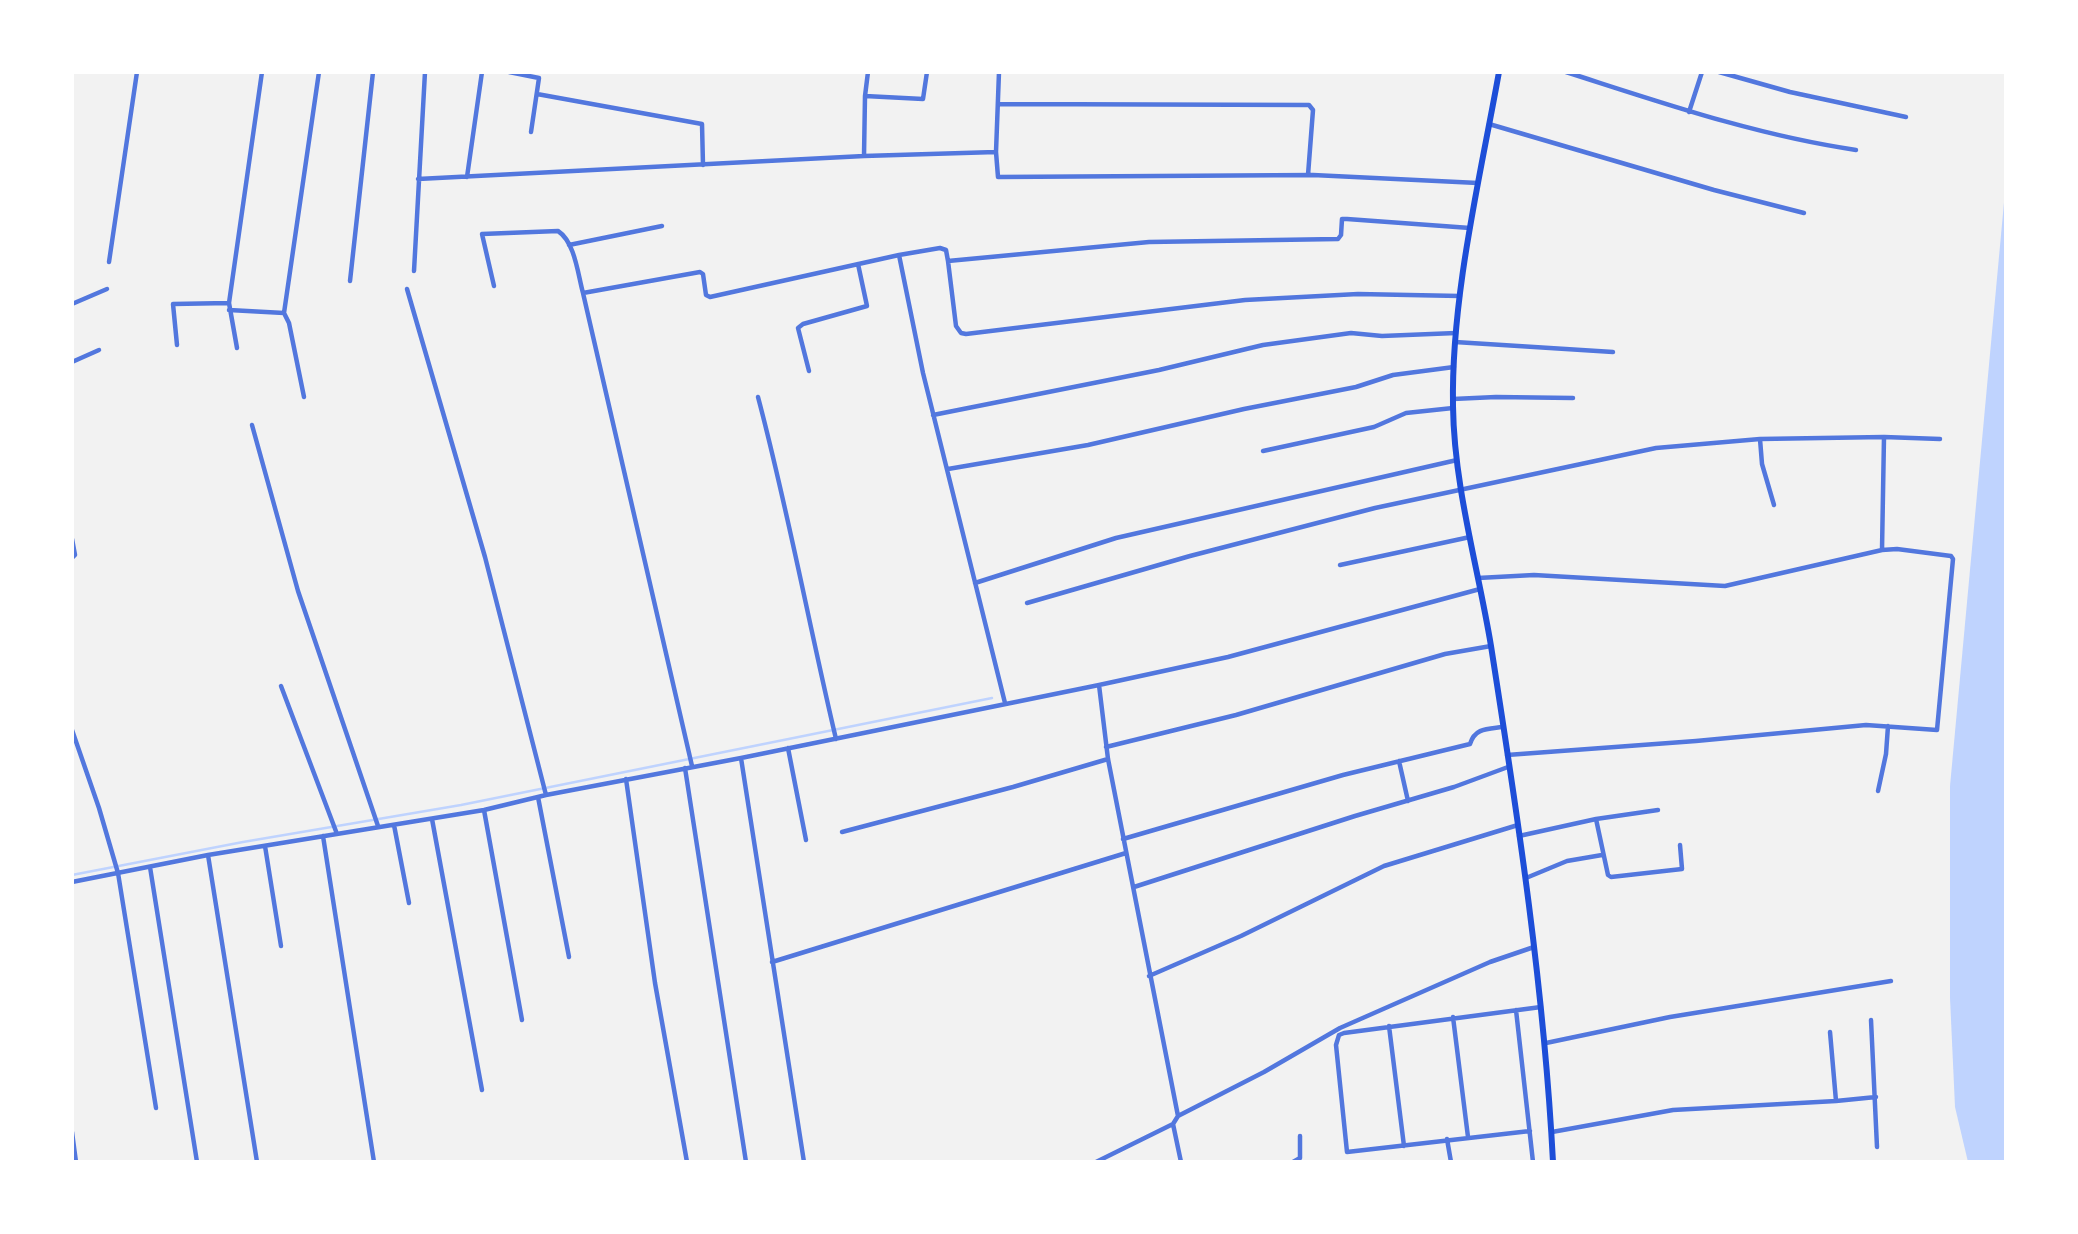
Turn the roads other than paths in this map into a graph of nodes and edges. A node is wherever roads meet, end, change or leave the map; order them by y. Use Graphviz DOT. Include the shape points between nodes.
graph roads {
  1 [pos="136,72"];
  2 [pos="262,72"];
  3 [pos="319,72"];
  4 [pos="373,72"];
  5 [pos="425,72"];
  6 [pos="482,72"];
  7 [pos="509,72"];
  8 [pos="868,72"];
  9 [pos="927,72"];
  10 [pos="999,72"];
  11 [pos="1499,72"];
  12 [pos="1566,72"];
  13 [pos="1702,72"];
  14 [pos="1719,72"];
  15 [pos="540,75"];
  16 [pos="537,94"];
  17 [pos="864,96"];
  18 [pos="999,104"];
  19 [pos="1689,111"];
  20 [pos="1906,117"];
  21 [pos="1489,124"];
  22 [pos="531,132"];
  23 [pos="1856,150"];
  24 [pos="996,152"];
  25 [pos="864,156"];
  26 [pos="704,165"];
  27 [pos="1308,175"];
  28 [pos="467,177"];
  29 [pos="418,179"];
  30 [pos="1478,183"];
  31 [pos="1804,212"];
  32 [pos="662,226"];
  33 [pos="1470,228"];
  34 [pos="569,245"];
  35 [pos="898,255"];
  36 [pos="948,261"];
  37 [pos="109,262"];
  38 [pos="858,264"];
  39 [pos="414,271"];
  40 [pos="350,281"];
  41 [pos="494,286"];
  42 [pos="107,289"];
  43 [pos="407,289"];
  44 [pos="583,293"];
  45 [pos="1461,296"];
  46 [pos="229,303"];
  47 [pos="72,304"];
  48 [pos="229,310"];
  49 [pos="285,313"];
  50 [pos="1456,333"];
  51 [pos="1455,342"];
  52 [pos="177,345"];
  53 [pos="237,348"];
  54 [pos="99,350"];
  55 [pos="1613,352"];
  56 [pos="72,362"];
  57 [pos="1454,367"];
  58 [pos="809,372"];
  59 [pos="304,397"];
  60 [pos="758,397"];
  61 [pos="1573,398"];
  62 [pos="1453,399"];
  63 [pos="1453,408"];
  64 [pos="933,415"];
  65 [pos="253,425"];
  66 [pos="1884,437"];
  67 [pos="1760,439"];
  68 [pos="1940,439"];
  69 [pos="1262,450"];
  70 [pos="1457,459"];
  71 [pos="948,469"];
  72 [pos="1462,491"];
  73 [pos="1774,505"];
  74 [pos="1471,537"];
  75 [pos="72,539"];
  76 [pos="1882,550"];
  77 [pos="72,558"];
  78 [pos="1340,565"];
  79 [pos="1478,578"];
  80 [pos="975,583"];
  81 [pos="1480,589"];
  82 [pos="1027,603"];
  83 [pos="1490,646"];
  84 [pos="1099,685"];
  85 [pos="281,686"];
  86 [pos="1005,703"];
  87 [pos="1888,726"];
  88 [pos="1502,727"];
  89 [pos="72,730"];
  90 [pos="836,739"];
  91 [pos="1106,747"];
  92 [pos="788,748"];
  93 [pos="1507,755"];
  94 [pos="741,758"];
  95 [pos="1108,759"];
  96 [pos="1399,761"];
  97 [pos="692,766"];
  98 [pos="1508,767"];
  99 [pos="685,768"];
  100 [pos="625,779"];
  101 [pos="1878,791"];
  102 [pos="546,794"];
  103 [pos="538,797"];
  104 [pos="1408,801"];
  105 [pos="484,810"];
  106 [pos="1658,810"];
  107 [pos="432,819"];
  108 [pos="1596,819"];
  109 [pos="1518,824"];
  110 [pos="394,825"];
  111 [pos="378,826"];
  112 [pos="336,832"];
  113 [pos="842,832"];
  114 [pos="323,836"];
  115 [pos="1518,836"];
  116 [pos="1123,839"];
  117 [pos="806,840"];
  118 [pos="1680,845"];
  119 [pos="265,846"];
  120 [pos="1126,853"];
  121 [pos="208,856"];
  122 [pos="1602,856"];
  123 [pos="150,867"];
  124 [pos="118,873"];
  125 [pos="1525,879"];
  126 [pos="72,882"];
  127 [pos="1134,887"];
  128 [pos="410,903"];
  129 [pos="281,946"];
  130 [pos="1535,947"];
  131 [pos="569,957"];
  132 [pos="772,962"];
  133 [pos="1149,976"];
  134 [pos="1891,981"];
  135 [pos="1542,1007"];
  136 [pos="1516,1010"];
  137 [pos="1453,1017"];
  138 [pos="522,1020"];
  139 [pos="1871,1020"];
  140 [pos="1389,1026"];
  141 [pos="1830,1032"];
  142 [pos="1546,1043"];
  143 [pos="482,1090"];
  144 [pos="1876,1097"];
  145 [pos="1836,1101"];
  146 [pos="156,1108"];
  147 [pos="1178,1116"];
  148 [pos="1173,1124"];
  149 [pos="1530,1131"];
  150 [pos="72,1132"];
  151 [pos="1552,1132"];
  152 [pos="1300,1136"];
  153 [pos="1468,1137"];
  154 [pos="1447,1139"];
  155 [pos="1404,1146"];
  156 [pos="1877,1147"];
  157 [pos="76,1162"];
  158 [pos="197,1162"];
  159 [pos="257,1162"];
  160 [pos="374,1162"];
  161 [pos="687,1162"];
  162 [pos="746,1162"];
  163 [pos="804,1162"];
  164 [pos="1096,1162"];
  165 [pos="1181,1162"];
  166 [pos="1293,1162"];
  167 [pos="1451,1162"];
  168 [pos="1533,1162"];
  169 [pos="1553,1162"];
  1 -- 37 [label="street"];
  2 -- 46 [label="street"];
  3 -- 49 [label="street"];
  4 -- 40 [label="street"];
  5 -- 29 [label="street"];
  6 -- 28 [label="street"];
  7 -- 15 [label="street"];
  8 -- 17 [label="street"];
  9 -- 17 [label="street" via="923,99"];
  10 -- 18 [label="street"];
  11 -- 21 [label="main road"];
  12 -- 19 [label="street"];
  13 -- 19 [label="street"];
  14 -- 20 [label="street"];
  15 -- 16 [label="street"];
  16 -- 22 [label="street"];
  16 -- 26 [label="street" via="702,124"];
  17 -- 25 [label="street"];
  18 -- 24 [label="street"];
  18 -- 27 [label="street" via="1309,105 1313,110"];
  19 -- 23 [label="street" via="1778,137"];
  21 -- 30 [label="main road"];
  21 -- 31 [label="street"];
  24 -- 25 [label="street"];
  24 -- 27 [label="street" via="1001,178"];
  25 -- 26 [label="street"];
  26 -- 28 [label="street"];
  27 -- 30 [label="street"];
  28 -- 29 [label="street"];
  29 -- 39 [label="street"];
  30 -- 33 [label="main road"];
  32 -- 34 [label="street"];
  33 -- 36 [label="street" via="1342,219 1338,239 1149,242"];
  33 -- 45 [label="main road"];
  34 -- 41 [label="street" via="558,231 483,234"];
  34 -- 44 [label="street"];
  35 -- 36 [label="street" via="943,248"];
  35 -- 38 [label="street"];
  35 -- 64 [label="street"];
  36 -- 45 [label="street" via="956,326 966,334 1245,300 1358,294"];
  38 -- 44 [label="street" via="710,297 700,272"];
  38 -- 58 [label="street" via="867,306 799,328"];
  42 -- 47 [label="street"];
  43 -- 102 [label="street" via="485,557"];
  44 -- 97 [label="street"];
  45 -- 50 [label="main road"];
  46 -- 48 [label="street"];
  46 -- 52 [label="street" via="173,304"];
  48 -- 49 [label="street"];
  48 -- 53 [label="street"];
  49 -- 59 [label="street"];
  50 -- 51 [label="main road"];
  50 -- 64 [label="street" via="1351,333 1263,345"];
  51 -- 55 [label="street"];
  51 -- 57 [label="main road"];
  54 -- 56 [label="street"];
  57 -- 62 [label="main road"];
  57 -- 71 [label="street" via="1394,375 1088,445"];
  60 -- 90 [label="street"];
  61 -- 62 [label="street"];
  62 -- 63 [label="main road"];
  63 -- 69 [label="street" via="1406,412 1374,427"];
  63 -- 70 [label="main road"];
  64 -- 71 [label="street"];
  65 -- 111 [label="street" via="298,591"];
  66 -- 67 [label="street"];
  66 -- 68 [label="street"];
  66 -- 76 [label="street"];
  67 -- 72 [label="street" via="1656,449"];
  67 -- 73 [label="street"];
  70 -- 72 [label="main road"];
  70 -- 80 [label="street" via="1116,538"];
  71 -- 80 [label="street"];
  72 -- 74 [label="main road"];
  72 -- 82 [label="street" via="1375,508"];
  74 -- 78 [label="street"];
  74 -- 79 [label="main road"];
  75 -- 77 [label="street"];
  76 -- 79 [label="street" via="1725,586 1534,575"];
  76 -- 87 [label="street" via="1951,556 1952,562 1938,729"];
  79 -- 81 [label="main road"];
  80 -- 86 [label="street"];
  81 -- 83 [label="main road"];
  81 -- 84 [label="street" via="1228,657"];
  83 -- 88 [label="main road"];
  83 -- 91 [label="street" via="1444,654 1236,715"];
  84 -- 86 [label="street"];
  84 -- 91 [label="street"];
  85 -- 112 [label="street"];
  86 -- 90 [label="street"];
  87 -- 93 [label="street"];
  87 -- 101 [label="street"];
  88 -- 93 [label="main road"];
  88 -- 96 [label="street" via="1479,731 1470,744"];
  89 -- 124 [label="street"];
  90 -- 92 [label="street"];
  91 -- 95 [label="street"];
  92 -- 94 [label="street"];
  92 -- 117 [label="street"];
  93 -- 98 [label="main road"];
  94 -- 97 [label="street"];
  94 -- 132 [label="street"];
  95 -- 113 [label="street"];
  95 -- 116 [label="street"];
  96 -- 104 [label="street"];
  96 -- 116 [label="street"];
  97 -- 99 [label="street"];
  98 -- 104 [label="street"];
  98 -- 109 [label="main road"];
  99 -- 100 [label="street"];
  99 -- 162 [label="street"];
  100 -- 102 [label="street"];
  100 -- 161 [label="street"];
  102 -- 103 [label="street"];
  103 -- 105 [label="street"];
  103 -- 131 [label="street"];
  104 -- 127 [label="street"];
  105 -- 107 [label="street"];
  105 -- 138 [label="street"];
  106 -- 108 [label="street"];
  107 -- 110 [label="street"];
  107 -- 143 [label="street"];
  108 -- 115 [label="street"];
  108 -- 122 [label="street"];
  109 -- 115 [label="main road"];
  109 -- 133 [label="street" via="1384,866"];
  110 -- 111 [label="street"];
  110 -- 128 [label="street"];
  111 -- 112 [label="street"];
  112 -- 114 [label="street"];
  114 -- 119 [label="street"];
  114 -- 160 [label="street"];
  115 -- 125 [label="main road"];
  116 -- 120 [label="street"];
  118 -- 122 [label="street" via="1682,869 1611,877"];
  119 -- 121 [label="street"];
  119 -- 129 [label="street"];
  120 -- 127 [label="street"];
  120 -- 132 [label="street"];
  121 -- 123 [label="street"];
  121 -- 159 [label="street"];
  122 -- 125 [label="street" via="1567,861"];
  123 -- 124 [label="street"];
  123 -- 158 [label="street"];
  124 -- 126 [label="street"];
  124 -- 146 [label="street"];
  125 -- 130 [label="main road"];
  127 -- 133 [label="street"];
  130 -- 135 [label="main road"];
  130 -- 147 [label="street" via="1340,1028"];
  132 -- 163 [label="street"];
  133 -- 147 [label="street"];
  134 -- 142 [label="street" via="1670,1017"];
  135 -- 136 [label="street"];
  135 -- 142 [label="main road"];
  136 -- 137 [label="street"];
  136 -- 149 [label="street"];
  137 -- 140 [label="street"];
  137 -- 153 [label="street"];
  139 -- 144 [label="street"];
  140 -- 155 [label="street"];
  140 -- 155 [label="street" via="1341,1034 1337,1040 1345,1151"];
  141 -- 145 [label="street"];
  142 -- 151 [label="main road"];
  144 -- 145 [label="street"];
  144 -- 156 [label="street"];
  145 -- 151 [label="street" via="1673,1110"];
  147 -- 148 [label="street"];
  148 -- 164 [label="street"];
  148 -- 165 [label="street"];
  149 -- 153 [label="street"];
  149 -- 168 [label="street"];
  150 -- 157 [label="street"];
  151 -- 169 [label="main road"];
  152 -- 166 [label="street" via="1300,1157"];
  153 -- 154 [label="street"];
  154 -- 155 [label="street"];
  154 -- 167 [label="street"];
}
